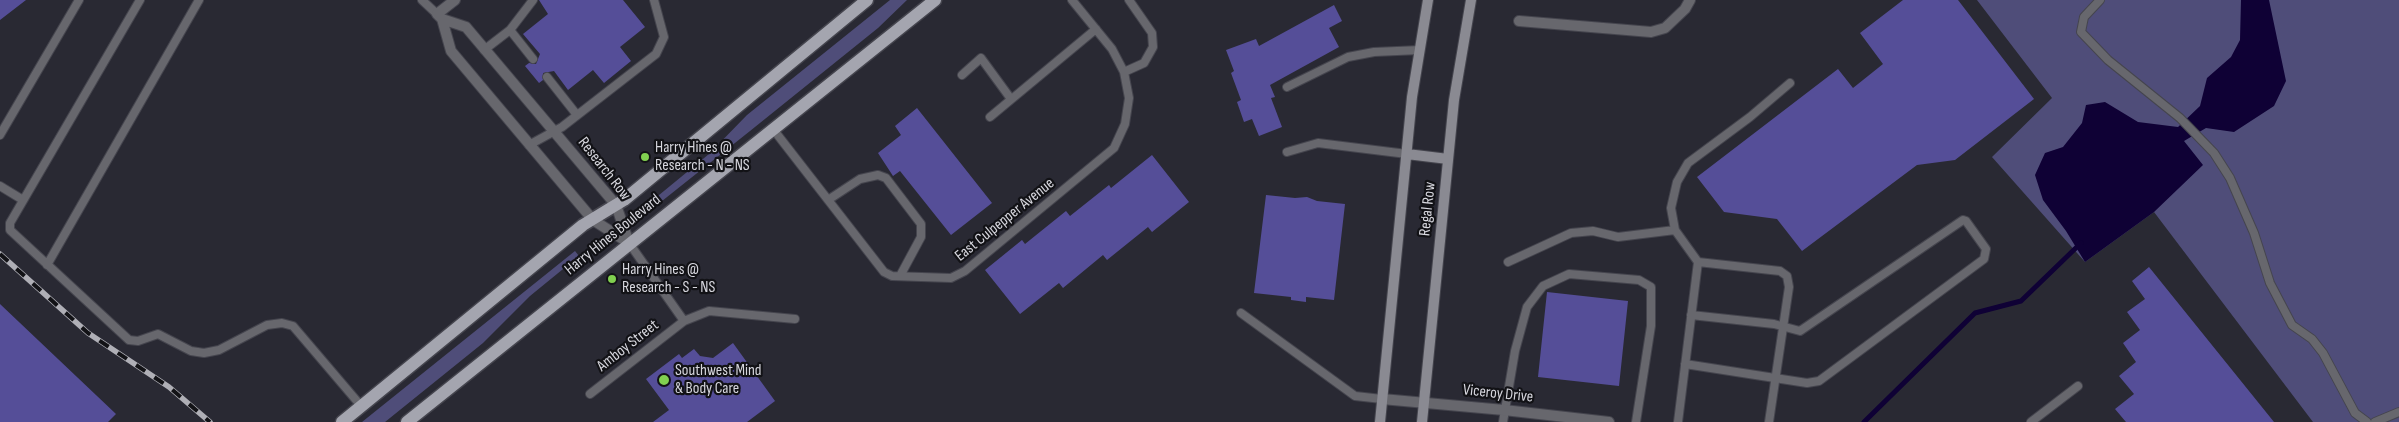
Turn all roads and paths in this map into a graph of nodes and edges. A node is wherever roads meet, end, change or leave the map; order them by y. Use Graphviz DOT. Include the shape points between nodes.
graph roads {
  1 [pos="79,0"];
  2 [pos="140,0"];
  3 [pos="199,0"];
  4 [pos="422,0"];
  5 [pos="455,0"];
  6 [pos="533,0"];
  7 [pos="654,0"];
  8 [pos="867,0"];
  9 [pos="935,0"];
  10 [pos="1072,0"];
  11 [pos="1130,0"];
  12 [pos="1428,0"];
  13 [pos="1463,0"];
  14 [pos="1471,0"];
  15 [pos="1690,0"];
  16 [pos="2100,0"];
  17 [pos="1468,14"];
  18 [pos="440,17"];
  19 [pos="1520,20"];
  20 [pos="1096,29"];
  21 [pos="510,30"];
  22 [pos="484,50"];
  23 [pos="1420,50"];
  24 [pos="533,60"];
  25 [pos="1124,72"];
  26 [pos="962,75"];
  27 [pos="546,77"];
  28 [pos="1790,84"];
  29 [pos="1286,88"];
  30 [pos="1011,99"];
  31 [pos="577,115"];
  32 [pos="990,116"];
  33 [pos="773,129"];
  34 [pos="554,131"];
  35 [pos="0,135"];
  36 [pos="529,144"];
  37 [pos="1287,152"];
  38 [pos="1407,154"];
  39 [pos="1448,159"];
  40 [pos="0,186"];
  41 [pos="23,200"];
  42 [pos="828,200"];
  43 [pos="616,205"];
  44 [pos="593,220"];
  45 [pos="1675,230"];
  46 [pos="630,243"];
  47 [pos="1508,262"];
  48 [pos="1698,262"];
  49 [pos="47,265"];
  50 [pos="900,276"];
  51 [pos="1240,313"];
  52 [pos="1691,315"];
  53 [pos="795,319"];
  54 [pos="684,320"];
  55 [pos="1783,327"];
  56 [pos="1685,364"];
  57 [pos="1775,378"];
  58 [pos="2078,386"];
  59 [pos="590,394"];
  60 [pos="1382,399"];
  61 [pos="1424,402"];
  62 [pos="362,407"];
  63 [pos="1504,410"];
  64 [pos="2399,412"];
  65 [pos="342,422"];
  66 [pos="407,422"];
  67 [pos="1380,422"];
  68 [pos="1422,422"];
  69 [pos="1503,422"];
  70 [pos="1609,422"];
  71 [pos="1636,422"];
  72 [pos="1678,422"];
  73 [pos="1769,422"];
  74 [pos="2031,422"];
  75 [pos="2366,422"];
  76 [pos="2375,422"];
  1 -- 35 [label="lane"];
  2 -- 41 [label="lane"];
  3 -- 49 [label="lane"];
  4 -- 18 [label="lane, Research Row"];
  5 -- 18 [label="street"];
  6 -- 21 [label="lane"];
  7 -- 31 [label="lane" via="664,37 656,54"];
  8 -- 43 [label="main road, Harry Hines Boulevard"];
  9 -- 33 [label="main road, Harry Hines Boulevard"];
  10 -- 20 [label="lane, East Culpepper Avenue"];
  11 -- 25 [label="lane" via="1152,33 1153,47 1144,63"];
  12 -- 23 [label="main road, Regal Row"];
  13 -- 17 [label="main road"];
  14 -- 17 [label="main road, Regal Row"];
  15 -- 19 [label="street" via="1665,28 1651,32"];
  16 -- 75 [label="lane" via="2084,17 2082,32 2108,60 2180,118 2214,153 2230,178 2254,233 2270,283 2292,325 2312,339 2323,353 2355,413"];
  17 -- 39 [label="main road, Regal Row"];
  18 -- 22 [label="street, Research Row" via="466,27"];
  18 -- 36 [label="street, Research Row" via="452,51"];
  20 -- 25 [label="lane, East Culpepper Avenue"];
  20 -- 30 [label="lane"];
  21 -- 22 [label="lane"];
  21 -- 24 [label="lane"];
  22 -- 34 [label="street, Research Row"];
  23 -- 29 [label="lane" via="1348,56"];
  23 -- 38 [label="main road, Regal Row"];
  25 -- 50 [label="lane, East Culpepper Avenue" via="1128,107 1125,124 1114,148 965,272 951,278"];
  26 -- 30 [label="lane" via="981,58"];
  27 -- 31 [label="lane"];
  28 -- 45 [label="lane" via="1688,164 1677,182 1671,208"];
  30 -- 32 [label="lane"];
  31 -- 34 [label="lane"];
  33 -- 42 [label="lane, East Culpepper Avenue"];
  33 -- 46 [label="main road, Harry Hines Boulevard"];
  34 -- 36 [label="lane"];
  34 -- 43 [label="street, Research Row"];
  36 -- 44 [label="street, Research Row"];
  37 -- 38 [label="lane" via="1318,143"];
  38 -- 39 [label="main road"];
  38 -- 60 [label="main road, Regal Row"];
  39 -- 61 [label="main road, Regal Row"];
  40 -- 41 [label="lane"];
  41 -- 49 [label="lane" via="10,223 10,230"];
  42 -- 50 [label="lane, East Culpepper Avenue" via="884,272"];
  42 -- 50 [label="lane" via="860,179 878,175 886,178 921,224 921,237"];
  43 -- 44 [label="main road, Harry Hines Boulevard"];
  43 -- 46 [label="street, Research Row"];
  44 -- 46 [label="street, Research Row"];
  44 -- 62 [label="main road, Harry Hines Boulevard"];
  45 -- 47 [label="lane" via="1618,237 1593,231 1570,232"];
  45 -- 48 [label="lane"];
  46 -- 54 [label="lane"];
  46 -- 66 [label="main road, Harry Hines Boulevard"];
  48 -- 52 [label="lane"];
  48 -- 55 [label="lane" via="1780,271 1786,276 1789,287"];
  49 -- 62 [label="lane" via="129,340 138,341 158,334 191,351 204,353 219,350 267,325 282,323 293,326"];
  51 -- 60 [label="lane" via="1355,396"];
  52 -- 55 [label="lane"];
  52 -- 56 [label="lane"];
  53 -- 54 [label="lane, Amboy Street" via="709,311"];
  54 -- 59 [label="lane, Amboy Street"];
  55 -- 57 [label="lane"];
  55 -- 57 [label="lane" via="1800,331 1963,220 1986,249 1984,259 1819,381 1807,383"];
  56 -- 57 [label="lane"];
  56 -- 72 [label="lane"];
  57 -- 73 [label="lane"];
  58 -- 74 [label="lane"];
  60 -- 61 [label="street, Viceroy Drive"];
  60 -- 67 [label="main road, Regal Row"];
  61 -- 63 [label="street, Viceroy Drive"];
  61 -- 68 [label="main road, Regal Row"];
  62 -- 65 [label="main road, Harry Hines Boulevard"];
  63 -- 69 [label="lane"];
  63 -- 70 [label="street, Viceroy Drive"];
  63 -- 71 [label="lane" via="1527,307 1543,286 1569,274 1639,280 1651,287 1651,326"];
  64 -- 76 [label="lane"];
}
